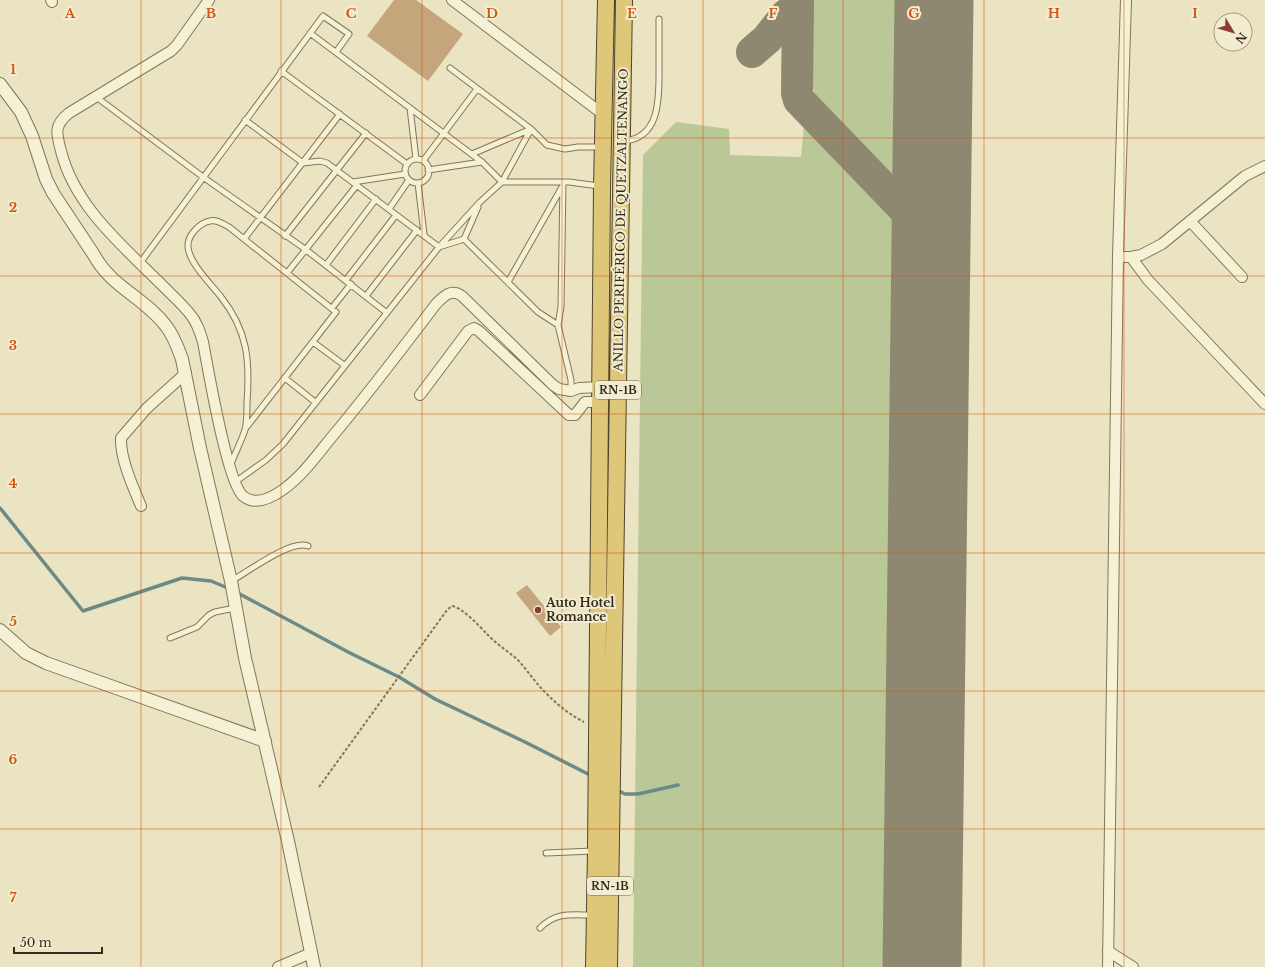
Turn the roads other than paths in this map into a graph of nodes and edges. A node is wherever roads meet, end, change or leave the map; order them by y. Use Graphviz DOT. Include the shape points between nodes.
graph roads {
  1 [pos="209,0"];
  2 [pos="452,0"];
  3 [pos="606,0"];
  4 [pos="624,0"];
  5 [pos="1126,0"];
  6 [pos="660,19"];
  7 [pos="310,33"];
  8 [pos="336,52"];
  9 [pos="450,68"];
  10 [pos="281,71"];
  11 [pos="0,84"];
  12 [pos="477,89"];
  13 [pos="95,96"];
  14 [pos="410,108"];
  15 [pos="340,114"];
  16 [pos="604,115"];
  17 [pos="245,120"];
  18 [pos="531,129"];
  19 [pos="366,133"];
  20 [pos="444,133"];
  21 [pos="622,141"];
  22 [pos="603,147"];
  23 [pos="472,154"];
  24 [pos="416,160"];
  25 [pos="423,162"];
  26 [pos="482,162"];
  27 [pos="303,163"];
  28 [pos="407,164"];
  29 [pos="1265,166"];
  30 [pos="336,170"];
  31 [pos="428,170"];
  32 [pos="405,174"];
  33 [pos="203,177"];
  34 [pos="409,180"];
  35 [pos="418,182"];
  36 [pos="502,182"];
  37 [pos="355,184"];
  38 [pos="563,184"];
  39 [pos="602,187"];
  40 [pos="376,199"];
  41 [pos="480,202"];
  42 [pos="389,209"];
  43 [pos="396,215"];
  44 [pos="261,218"];
  45 [pos="1190,221"];
  46 [pos="417,230"];
  47 [pos="424,234"];
  48 [pos="285,236"];
  49 [pos="464,238"];
  50 [pos="244,239"];
  51 [pos="439,247"];
  52 [pos="305,250"];
  53 [pos="1118,256"];
  54 [pos="1131,257"];
  55 [pos="140,263"];
  56 [pos="326,264"];
  57 [pos="287,273"];
  58 [pos="1242,278"];
  59 [pos="346,280"];
  60 [pos="508,282"];
  61 [pos="351,284"];
  62 [pos="366,296"];
  63 [pos="332,308"];
  64 [pos="387,313"];
  65 [pos="558,325"];
  66 [pos="313,342"];
  67 [pos="344,365"];
  68 [pos="186,373"];
  69 [pos="285,378"];
  70 [pos="571,391"];
  71 [pos="600,394"];
  72 [pos="420,395"];
  73 [pos="315,402"];
  74 [pos="1265,404"];
  75 [pos="245,429"];
  76 [pos="230,467"];
  77 [pos="235,482"];
  78 [pos="141,506"];
  79 [pos="308,546"];
  80 [pos="231,581"];
  81 [pos="236,605"];
  82 [pos="0,630"];
  83 [pos="170,638"];
  84 [pos="265,742"];
  85 [pos="596,851"];
  86 [pos="546,853"];
  87 [pos="595,915"];
  88 [pos="540,928"];
  89 [pos="1108,951"];
  90 [pos="311,954"];
  91 [pos="278,967"];
  92 [pos="314,967"];
  93 [pos="594,967"];
  94 [pos="609,967"];
  95 [pos="1108,967"];
  96 [pos="1133,967"];
  1 -- 13 [label="street" via="171,51"];
  2 -- 16 [label="street"];
  3 -- 16 [label="highway, ANILLO PERIFÉRICO DE QUETZALTENANGO / RN-1B"];
  4 -- 21 [label="highway, ANILLO PERIFÉRICO DE QUETZALTENANGO / RN-1B"];
  5 -- 53 [label="street"];
  6 -- 21 [label="lane" via="656,115 648,129 639,137"];
  7 -- 8 [label="lane"];
  7 -- 8 [label="lane" via="324,16 349,34"];
  7 -- 10 [label="lane"];
  8 -- 14 [label="lane"];
  9 -- 12 [label="lane"];
  10 -- 15 [label="lane"];
  10 -- 17 [label="lane"];
  11 -- 68 [label="street" via="21,112 53,193 100,266 166,326 177,345"];
  12 -- 18 [label="lane"];
  12 -- 20 [label="lane"];
  13 -- 33 [label="lane"];
  13 -- 55 [label="street" via="60,122 58,133 62,155 81,198 110,233"];
  14 -- 20 [label="lane"];
  14 -- 24 [label="lane"];
  15 -- 19 [label="lane"];
  15 -- 27 [label="lane"];
  16 -- 22 [label="highway, ANILLO PERIFÉRICO DE QUETZALTENANGO / RN-1B"];
  17 -- 27 [label="lane"];
  17 -- 33 [label="lane"];
  18 -- 22 [label="lane" via="547,145 565,149"];
  18 -- 23 [label="lane"];
  18 -- 36 [label="lane"];
  19 -- 28 [label="lane"];
  19 -- 30 [label="lane"];
  20 -- 23 [label="lane"];
  20 -- 25 [label="lane"];
  21 -- 94 [label="highway, ANILLO PERIFÉRICO DE QUETZALTENANGO / RN-1B"];
  22 -- 39 [label="highway, ANILLO PERIFÉRICO DE QUETZALTENANGO / RN-1B"];
  23 -- 26 [label="lane"];
  24 -- 25 [label="lane"];
  24 -- 28 [label="lane"];
  25 -- 31 [label="lane"];
  26 -- 31 [label="lane"];
  26 -- 36 [label="lane"];
  27 -- 30 [label="lane" via="322,161"];
  27 -- 44 [label="lane"];
  28 -- 32 [label="lane"];
  29 -- 45 [label="street" via="1244,176"];
  30 -- 37 [label="lane"];
  30 -- 48 [label="lane"];
  31 -- 35 [label="lane" via="427,177"];
  32 -- 34 [label="lane"];
  32 -- 37 [label="lane"];
  33 -- 44 [label="lane"];
  33 -- 55 [label="lane"];
  34 -- 35 [label="lane"];
  34 -- 42 [label="lane"];
  35 -- 47 [label="lane"];
  36 -- 38 [label="lane"];
  36 -- 41 [label="lane"];
  37 -- 40 [label="lane"];
  37 -- 52 [label="lane"];
  38 -- 39 [label="lane" via="569,182"];
  38 -- 60 [label="lane"];
  38 -- 65 [label="lane" via="561,307"];
  39 -- 71 [label="highway, ANILLO PERIFÉRICO DE QUETZALTENANGO / RN-1B"];
  40 -- 42 [label="lane"];
  40 -- 56 [label="lane"];
  41 -- 49 [label="lane"];
  41 -- 51 [label="lane"];
  42 -- 43 [label="lane"];
  43 -- 46 [label="lane"];
  43 -- 59 [label="lane"];
  44 -- 48 [label="lane"];
  44 -- 50 [label="lane"];
  45 -- 54 [label="street" via="1162,244 1141,255"];
  45 -- 58 [label="street"];
  46 -- 47 [label="lane"];
  46 -- 62 [label="lane"];
  47 -- 51 [label="lane"];
  48 -- 52 [label="lane"];
  49 -- 51 [label="lane"];
  49 -- 60 [label="lane"];
  50 -- 57 [label="lane"];
  50 -- 75 [label="lane" via="222,223 209,221 195,230 187,245 191,258 235,316 244,336 248,362"];
  51 -- 64 [label="lane"];
  52 -- 56 [label="lane"];
  52 -- 57 [label="lane"];
  53 -- 54 [label="street"];
  53 -- 89 [label="street"];
  54 -- 74 [label="street" via="1148,280"];
  55 -- 76 [label="street" via="184,307 196,323 203,342"];
  56 -- 59 [label="lane"];
  57 -- 63 [label="lane"];
  59 -- 61 [label="lane"];
  60 -- 65 [label="lane" via="538,312"];
  61 -- 62 [label="lane"];
  61 -- 63 [label="lane"];
  62 -- 64 [label="lane"];
  63 -- 66 [label="lane" via="336,312"];
  64 -- 67 [label="lane"];
  65 -- 70 [label="lane"];
  66 -- 67 [label="lane"];
  66 -- 69 [label="lane"];
  67 -- 73 [label="lane"];
  68 -- 78 [label="street" via="147,408 121,438 127,470"];
  68 -- 80 [label="street" via="200,448"];
  69 -- 73 [label="lane"];
  69 -- 75 [label="lane"];
  70 -- 71 [label="street" via="579,388"];
  70 -- 77 [label="street" via="559,389 547,380 462,296 454,292 436,304 311,462 284,488 269,498 249,500 238,490"];
  71 -- 72 [label="street" via="586,402 575,415 569,415 474,328 468,331"];
  71 -- 85 [label="highway, ANILLO PERIFÉRICO DE QUETZALTENANGO / RN-1B"];
  73 -- 77 [label="lane" via="274,453"];
  75 -- 76 [label="lane"];
  76 -- 77 [label="street"];
  79 -- 80 [label="lane" via="300,544 282,550"];
  80 -- 81 [label="street"];
  81 -- 83 [label="lane" via="215,612 197,627"];
  81 -- 84 [label="street" via="245,658"];
  82 -- 84 [label="street" via="26,653 46,663"];
  84 -- 90 [label="street"];
  85 -- 86 [label="lane"];
  85 -- 87 [label="highway, ANILLO PERIFÉRICO DE QUETZALTENANGO / RN-1B"];
  87 -- 88 [label="lane" via="557,916"];
  87 -- 93 [label="highway, ANILLO PERIFÉRICO DE QUETZALTENANGO / RN-1B"];
  89 -- 95 [label="street"];
  89 -- 96 [label="street"];
  90 -- 91 [label="street"];
  90 -- 92 [label="street"];
}
